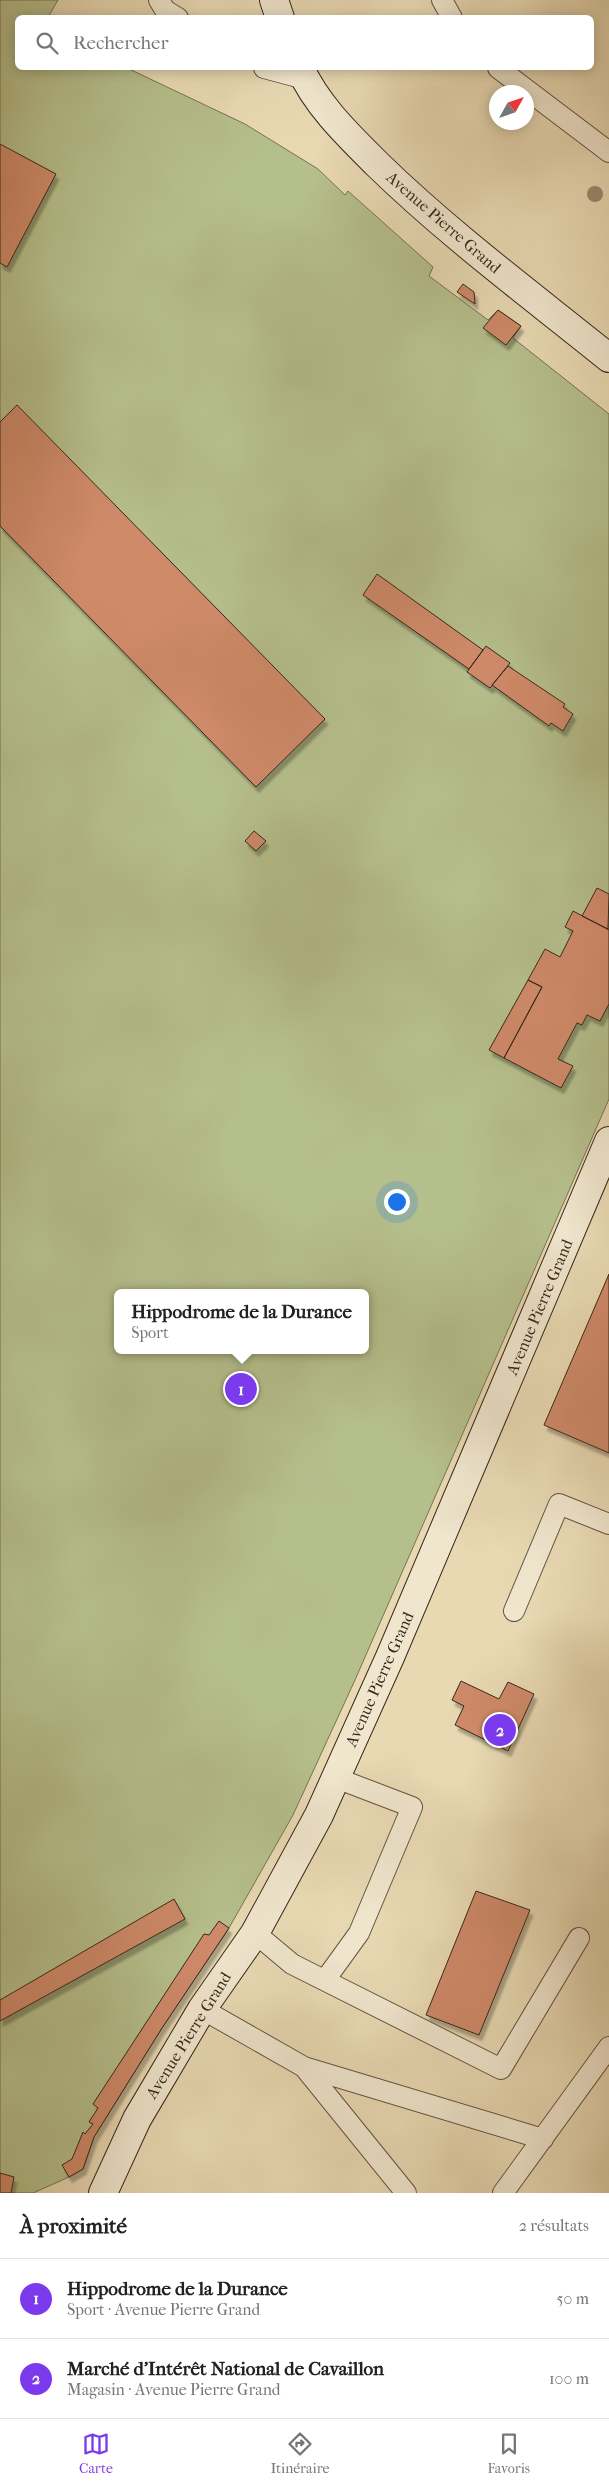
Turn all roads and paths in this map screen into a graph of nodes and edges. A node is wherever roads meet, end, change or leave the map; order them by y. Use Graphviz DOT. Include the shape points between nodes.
graph roads {
  1 [pos="159,0"];
  2 [pos="274,0"];
  3 [pos="442,0"];
  4 [pos="174,15"];
  5 [pos="279,15"];
  6 [pos="450,15"];
  7 [pos="279,70"];
  8 [pos="501,70"];
  9 [pos="302,73"];
  10 [pos="609,152"];
  11 [pos="609,358"];
  12 [pos="609,1141"];
  13 [pos="609,1524"];
  14 [pos="514,1611"];
  15 [pos="336,1778"];
  16 [pos="255,1933"];
  17 [pos="579,1938"];
  18 [pos="325,1980"];
  19 [pos="202,2009"];
  20 [pos="609,2047"];
  21 [pos="304,2067"];
  22 [pos="543,2139"];
  23 [pos="102,2193"];
  24 [pos="406,2193"];
  25 [pos="503,2193"];
  1 -- 4 [label="lane"];
  2 -- 5 [label="street"];
  3 -- 6 [label="lane"];
  7 -- 9 [label="lane"];
  8 -- 10 [label="lane"];
  9 -- 11 [label="street, Avenue Pierre Grand" via="323,106 353,141 392,178 432,215"];
  12 -- 15 [label="street, Avenue Pierre Grand"];
  13 -- 14 [label="lane" via="559,1504"];
  15 -- 16 [label="street, Avenue Pierre Grand" via="319,1816"];
  15 -- 18 [label="lane" via="412,1807 359,1932"];
  16 -- 18 [label="lane" via="292,1964"];
  16 -- 19 [label="street, Avenue Pierre Grand"];
  17 -- 18 [label="lane" via="501,2069"];
  19 -- 21 [label="lane"];
  19 -- 23 [label="street, Avenue Pierre Grand" via="137,2118"];
  20 -- 22 [label="lane"];
  21 -- 22 [label="lane"];
  21 -- 24 [label="lane"];
  22 -- 25 [label="lane"];
}
